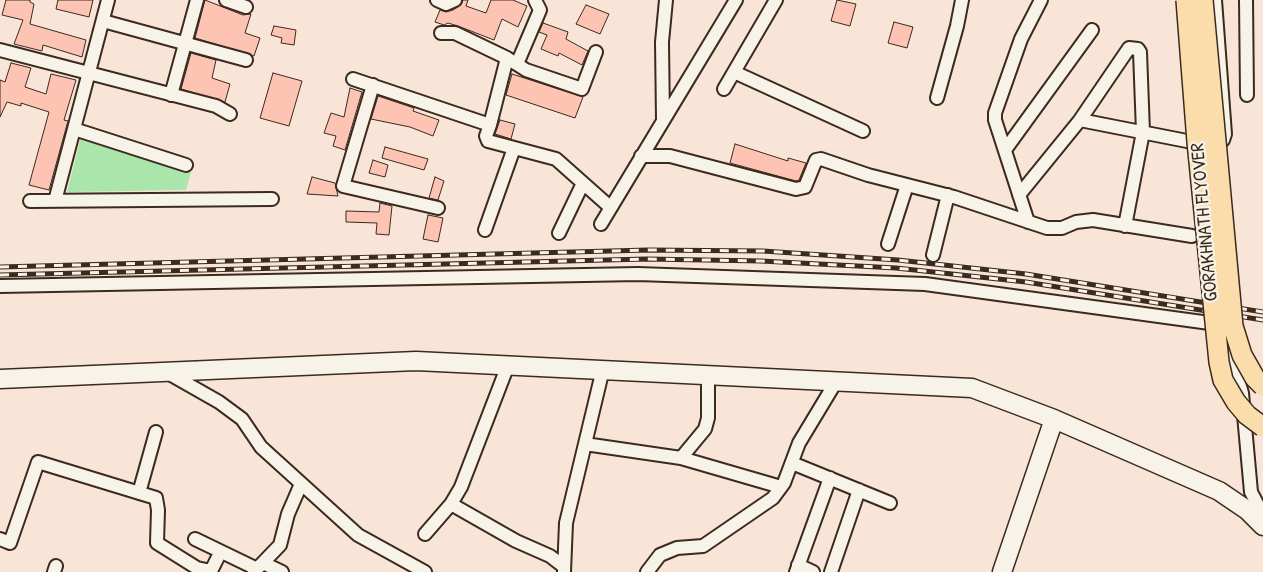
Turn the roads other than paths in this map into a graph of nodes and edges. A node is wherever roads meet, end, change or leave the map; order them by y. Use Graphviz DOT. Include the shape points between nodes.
graph roads {
  1 [pos="108,0"];
  2 [pos="198,0"];
  3 [pos="226,0"];
  4 [pos="436,0"];
  5 [pos="455,0"];
  6 [pos="535,0"];
  7 [pos="666,0"];
  8 [pos="736,0"];
  9 [pos="776,0"];
  10 [pos="962,0"];
  11 [pos="1041,0"];
  12 [pos="1186,0"];
  13 [pos="1203,0"];
  14 [pos="1215,0"];
  15 [pos="1246,0"];
  16 [pos="246,7"];
  17 [pos="103,21"];
  18 [pos="1092,30"];
  19 [pos="441,33"];
  20 [pos="185,44"];
  21 [pos="0,50"];
  22 [pos="596,52"];
  23 [pos="246,60"];
  24 [pos="512,61"];
  25 [pos="734,72"];
  26 [pos="88,73"];
  27 [pos="353,79"];
  28 [pos="373,85"];
  29 [pos="724,89"];
  30 [pos="171,95"];
  31 [pos="1247,95"];
  32 [pos="937,98"];
  33 [pos="230,114"];
  34 [pos="663,120"];
  35 [pos="1080,120"];
  36 [pos="490,125"];
  37 [pos="74,129"];
  38 [pos="863,131"];
  39 [pos="1144,132"];
  40 [pos="514,148"];
  41 [pos="1005,150"];
  42 [pos="642,156"];
  43 [pos="186,164"];
  44 [pos="582,182"];
  45 [pos="907,185"];
  46 [pos="948,195"];
  47 [pos="1019,195"];
  48 [pos="272,198"];
  49 [pos="30,201"];
  50 [pos="55,201"];
  51 [pos="610,207"];
  52 [pos="438,208"];
  53 [pos="1028,222"];
  54 [pos="600,224"];
  55 [pos="1125,226"];
  56 [pos="485,230"];
  57 [pos="559,233"];
  58 [pos="1192,236"];
  59 [pos="888,244"];
  60 [pos="933,255"];
  61 [pos="0,286"];
  62 [pos="508,365"];
  63 [pos="603,369"];
  64 [pos="168,373"];
  65 [pos="708,374"];
  66 [pos="0,379"];
  67 [pos="837,380"];
  68 [pos="1263,386"];
  69 [pos="1054,419"];
  70 [pos="1263,427"];
  71 [pos="156,432"];
  72 [pos="585,444"];
  73 [pos="681,458"];
  74 [pos="792,463"];
  75 [pos="830,478"];
  76 [pos="301,484"];
  77 [pos="781,488"];
  78 [pos="860,490"];
  79 [pos="139,493"];
  80 [pos="890,503"];
  81 [pos="452,504"];
  82 [pos="1263,515"];
  83 [pos="1263,526"];
  84 [pos="425,534"];
  85 [pos="0,539"];
  86 [pos="195,539"];
  87 [pos="220,553"];
  88 [pos="408,567"];
  89 [pos="258,568"];
  90 [pos="797,568"];
  91 [pos="564,569"];
  92 [pos="282,572"];
  93 [pos="425,572"];
  94 [pos="647,572"];
  95 [pos="813,572"];
  96 [pos="831,572"];
  97 [pos="1002,572"];
  1 -- 17 [label="street"];
  2 -- 20 [label="street"];
  3 -- 16 [label="street"];
  4 -- 5 [label="street" via="446,4"];
  6 -- 24 [label="street" via="540,10"];
  7 -- 34 [label="street" via="662,42"];
  8 -- 34 [label="street"];
  9 -- 25 [label="street"];
  10 -- 32 [label="street"];
  11 -- 41 [label="street" via="1021,40 996,105 995,120"];
  12 -- 70 [label="main road, GORAKHNATH FLYOVER, bridge" via="1218,362 1223,380 1236,402 1247,416"];
  13 -- 68 [label="main road, GORAKHNATH FLYOVER, bridge" via="1233,326 1245,361"];
  14 -- 39 [label="street" via="1223,140 1219,144 1192,142"];
  15 -- 31 [label="street"];
  17 -- 20 [label="street"];
  17 -- 26 [label="street"];
  18 -- 41 [label="street"];
  19 -- 24 [label="street" via="455,33"];
  20 -- 23 [label="street"];
  20 -- 30 [label="street"];
  21 -- 26 [label="street"];
  22 -- 24 [label="street" via="582,88 526,70"];
  24 -- 36 [label="street"];
  25 -- 29 [label="street"];
  25 -- 38 [label="street"];
  26 -- 30 [label="street"];
  26 -- 37 [label="street"];
  27 -- 28 [label="street"];
  28 -- 36 [label="street"];
  28 -- 52 [label="street" via="343,186"];
  30 -- 33 [label="street" via="216,106"];
  34 -- 42 [label="street"];
  35 -- 39 [label="street"];
  35 -- 39 [label="street" via="1129,48 1135,48 1140,52"];
  35 -- 47 [label="street"];
  36 -- 40 [label="street" via="486,136 488,141"];
  37 -- 43 [label="street"];
  37 -- 50 [label="street"];
  39 -- 55 [label="street"];
  40 -- 44 [label="street" via="556,159"];
  40 -- 56 [label="street"];
  41 -- 47 [label="street"];
  42 -- 45 [label="street" via="670,156 796,189 805,187 816,160 821,159"];
  42 -- 51 [label="street"];
  44 -- 51 [label="street"];
  44 -- 57 [label="street"];
  45 -- 46 [label="street"];
  45 -- 59 [label="street"];
  46 -- 53 [label="street"];
  46 -- 60 [label="street"];
  47 -- 53 [label="street"];
  48 -- 50 [label="street"];
  49 -- 50 [label="street"];
  51 -- 54 [label="street"];
  53 -- 55 [label="street" via="1055,228 1085,220"];
  55 -- 58 [label="street"];
  61 -- 82 [label="street" via="648,274 925,284 1217,324 1222,327 1242,393 1251,492"];
  62 -- 63 [label="street"];
  62 -- 64 [label="street" via="416,361"];
  62 -- 81 [label="street"];
  63 -- 65 [label="street"];
  63 -- 72 [label="street"];
  64 -- 66 [label="street"];
  64 -- 76 [label="street" via="242,419 261,447"];
  65 -- 67 [label="street"];
  65 -- 73 [label="street" via="705,428"];
  67 -- 69 [label="street" via="972,388"];
  67 -- 74 [label="street" via="799,443"];
  69 -- 83 [label="street" via="1219,491 1247,510"];
  69 -- 97 [label="street"];
  71 -- 79 [label="street"];
  72 -- 73 [label="street"];
  72 -- 91 [label="street" via="566,523"];
  73 -- 77 [label="street"];
  74 -- 75 [label="street"];
  74 -- 77 [label="street"];
  75 -- 78 [label="street"];
  75 -- 90 [label="street"];
  76 -- 88 [label="street" via="358,535"];
  76 -- 89 [label="street" via="288,514 280,545"];
  77 -- 94 [label="street" via="773,498 703,546 677,548 660,555"];
  78 -- 80 [label="street"];
  78 -- 96 [label="street"];
  79 -- 85 [label="street" via="38,462 10,542"];
  79 -- 87 [label="street" via="156,498 156,543 197,568 211,570"];
  81 -- 84 [label="street"];
  81 -- 91 [label="street" via="516,541 550,556"];
  86 -- 87 [label="street"];
  87 -- 89 [label="street"];
  88 -- 93 [label="street"];
  89 -- 92 [label="street"];
  90 -- 95 [label="street"];
}
